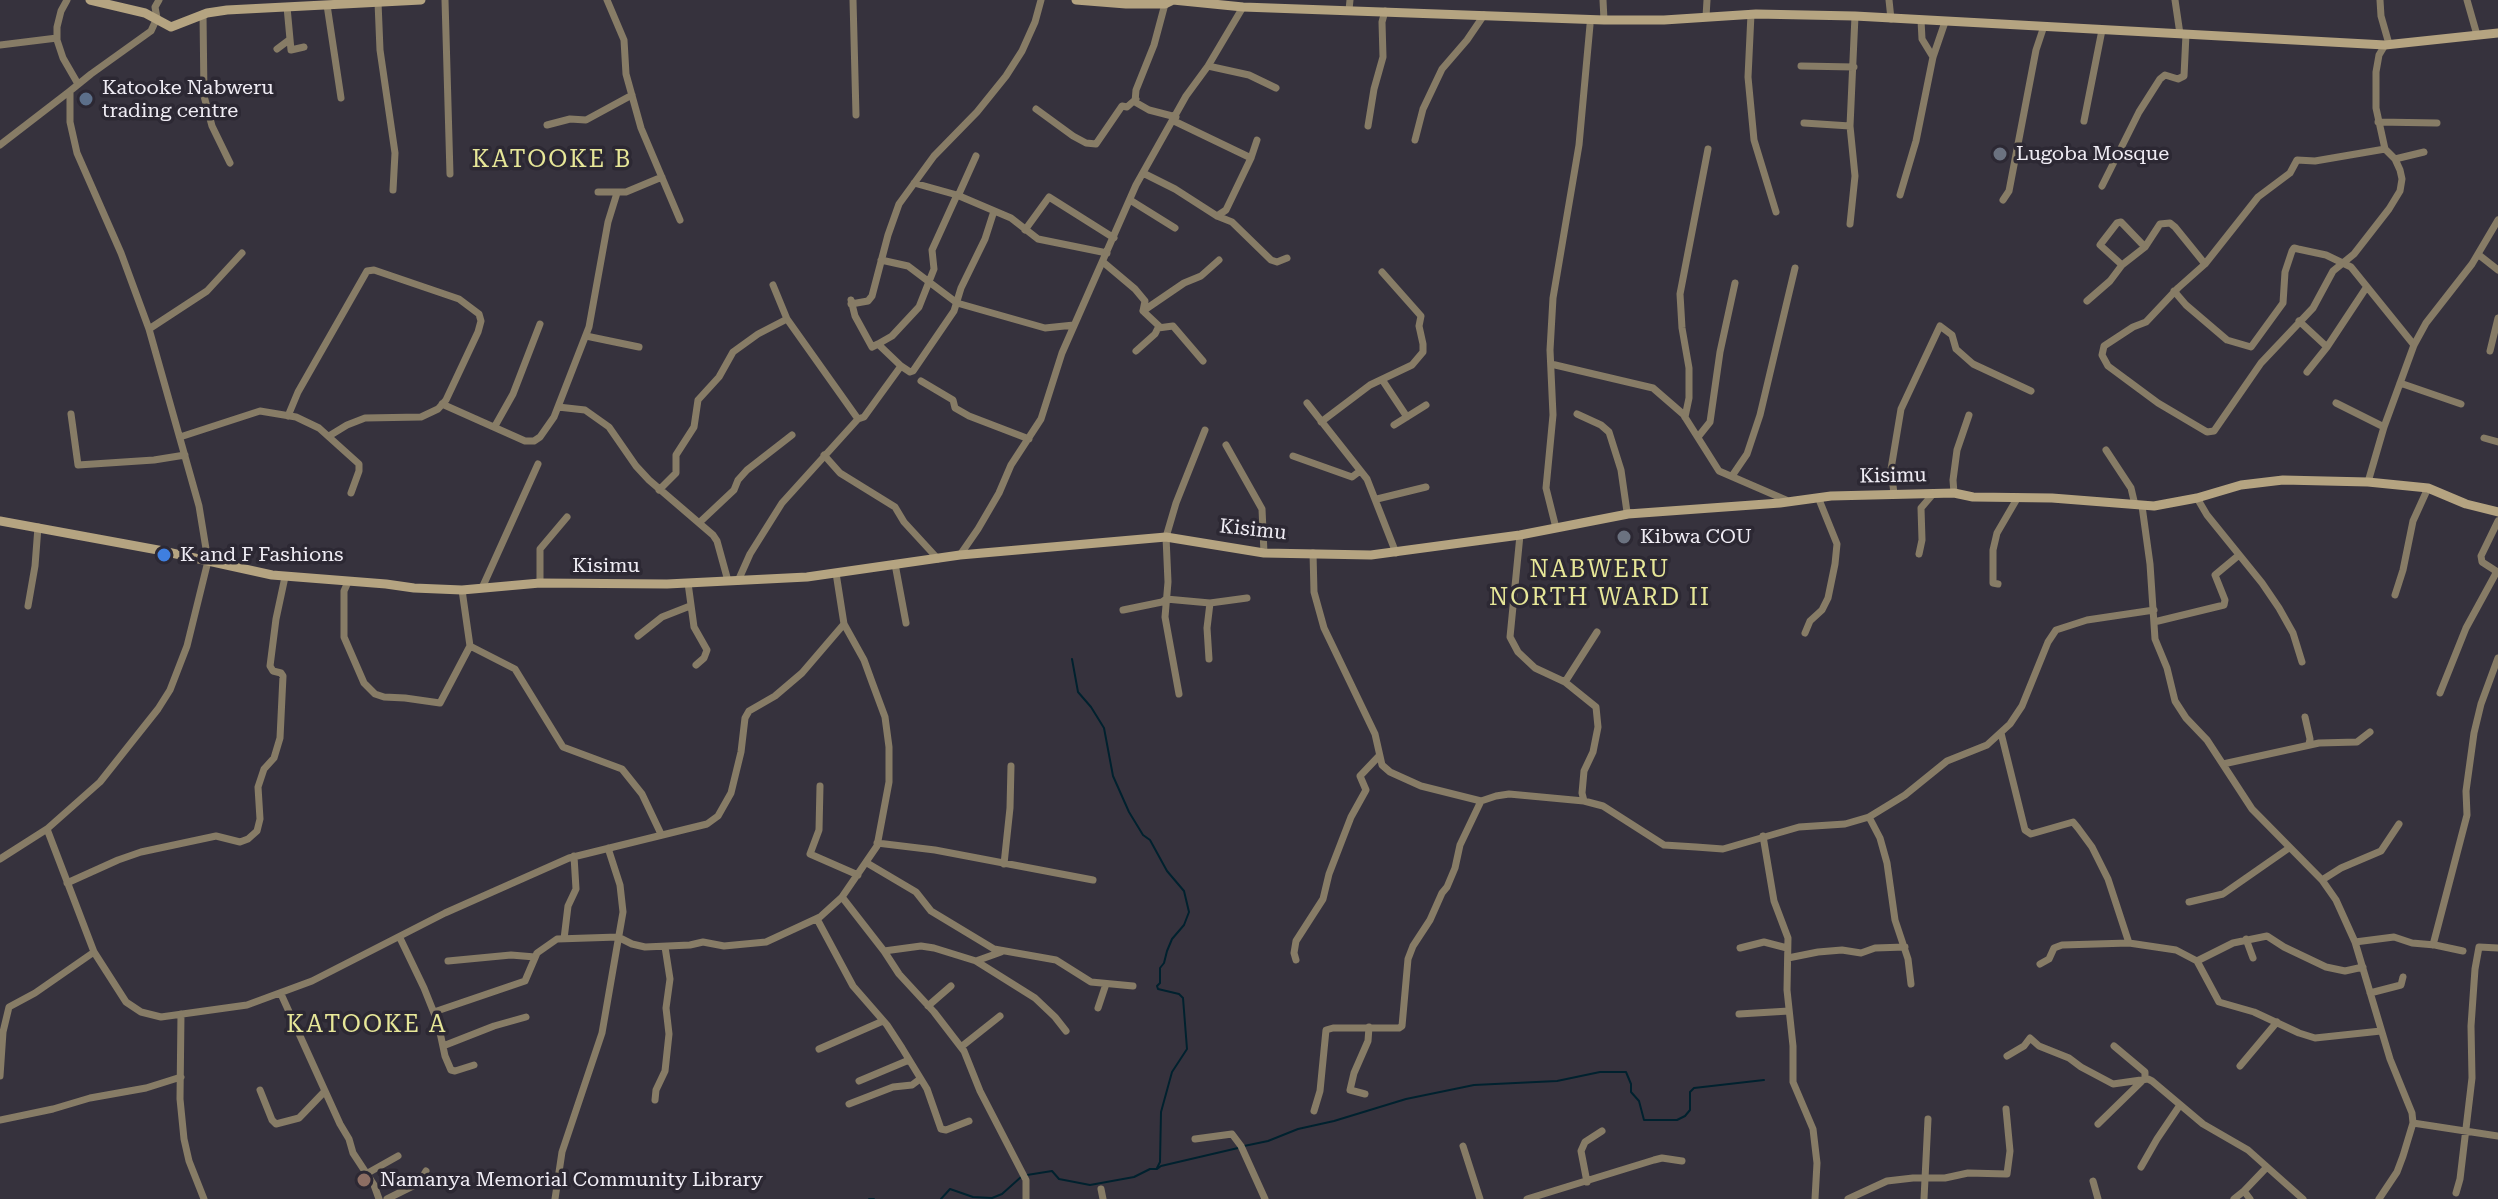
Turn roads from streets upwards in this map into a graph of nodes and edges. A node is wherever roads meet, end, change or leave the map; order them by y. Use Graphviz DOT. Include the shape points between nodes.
graph roads {
  1 [pos="67,0"];
  2 [pos="90,0"];
  3 [pos="159,0"];
  4 [pos="421,0"];
  5 [pos="445,0"];
  6 [pos="607,0"];
  7 [pos="853,0"];
  8 [pos="1041,0"];
  9 [pos="1076,0"];
  10 [pos="1603,0"];
  11 [pos="1707,0"];
  12 [pos="1889,0"];
  13 [pos="2175,0"];
  14 [pos="2380,0"];
  15 [pos="2467,0"];
  16 [pos="1170,1"];
  17 [pos="378,2"];
  18 [pos="256,5"];
  19 [pos="327,5"];
  20 [pos="1349,5"];
  21 [pos="287,7"];
  22 [pos="1243,7"];
  23 [pos="1385,11"];
  24 [pos="203,14"];
  25 [pos="1751,14"];
  26 [pos="1484,15"];
  27 [pos="1855,16"];
  28 [pos="1706,17"];
  29 [pos="157,18"];
  30 [pos="1891,19"];
  31 [pos="1604,20"];
  32 [pos="1921,20"];
  33 [pos="1945,22"];
  34 [pos="1590,25"];
  35 [pos="2044,26"];
  36 [pos="2102,30"];
  37 [pos="2498,33"];
  38 [pos="2183,34"];
  39 [pos="2477,35"];
  40 [pos="57,38"];
  41 [pos="289,40"];
  42 [pos="0,45"];
  43 [pos="2387,45"];
  44 [pos="304,47"];
  45 [pos="277,49"];
  46 [pos="1933,57"];
  47 [pos="1208,66"];
  48 [pos="1801,66"];
  49 [pos="1854,67"];
  50 [pos="78,84"];
  51 [pos="1276,88"];
  52 [pos="70,91"];
  53 [pos="632,95"];
  54 [pos="341,98"];
  55 [pos="1136,99"];
  56 [pos="1036,109"];
  57 [pos="856,115"];
  58 [pos="1175,119"];
  59 [pos="2084,121"];
  60 [pos="2378,122"];
  61 [pos="1804,123"];
  62 [pos="2437,123"];
  63 [pos="547,125"];
  64 [pos="1368,126"];
  65 [pos="1850,126"];
  66 [pos="1257,140"];
  67 [pos="1415,140"];
  68 [pos="0,145"];
  69 [pos="1708,149"];
  70 [pos="2385,149"];
  71 [pos="2424,152"];
  72 [pos="976,156"];
  73 [pos="1251,158"];
  74 [pos="2395,159"];
  75 [pos="230,163"];
  76 [pos="1143,173"];
  77 [pos="450,174"];
  78 [pos="662,177"];
  79 [pos="914,183"];
  80 [pos="2102,186"];
  81 [pos="393,190"];
  82 [pos="598,192"];
  83 [pos="617,193"];
  84 [pos="1900,195"];
  85 [pos="957,196"];
  86 [pos="1130,200"];
  87 [pos="2003,200"];
  88 [pos="994,211"];
  89 [pos="1776,212"];
  90 [pos="1217,216"];
  91 [pos="680,220"];
  92 [pos="2498,220"];
  93 [pos="1850,224"];
  94 [pos="1175,228"];
  95 [pos="1025,230"];
  96 [pos="1114,238"];
  97 [pos="2145,247"];
  98 [pos="242,253"];
  99 [pos="1107,253"];
  100 [pos="2479,255"];
  101 [pos="1287,258"];
  102 [pos="881,260"];
  103 [pos="1219,260"];
  104 [pos="1103,262"];
  105 [pos="2345,263"];
  106 [pos="2205,264"];
  107 [pos="2122,265"];
  108 [pos="1795,268"];
  109 [pos="2498,270"];
  110 [pos="1382,272"];
  111 [pos="930,283"];
  112 [pos="1735,283"];
  113 [pos="773,285"];
  114 [pos="2366,288"];
  115 [pos="2174,291"];
  116 [pos="2087,301"];
  117 [pos="957,303"];
  118 [pos="1143,311"];
  119 [pos="2498,318"];
  120 [pos="787,319"];
  121 [pos="2299,321"];
  122 [pos="540,324"];
  123 [pos="1074,325"];
  124 [pos="1160,327"];
  125 [pos="149,329"];
  126 [pos="586,336"];
  127 [pos="878,344"];
  128 [pos="2414,345"];
  129 [pos="639,347"];
  130 [pos="2327,347"];
  131 [pos="1136,351"];
  132 [pos="2490,351"];
  133 [pos="1203,361"];
  134 [pos="1551,364"];
  135 [pos="901,366"];
  136 [pos="2307,372"];
  137 [pos="921,381"];
  138 [pos="1383,381"];
  139 [pos="2400,383"];
  140 [pos="2031,391"];
  141 [pos="1307,403"];
  142 [pos="2336,403"];
  143 [pos="442,404"];
  144 [pos="2461,404"];
  145 [pos="1426,405"];
  146 [pos="558,407"];
  147 [pos="71,414"];
  148 [pos="1577,414"];
  149 [pos="1969,415"];
  150 [pos="288,416"];
  151 [pos="1407,417"];
  152 [pos="1685,417"];
  153 [pos="858,419"];
  154 [pos="1321,422"];
  155 [pos="1394,425"];
  156 [pos="495,426"];
  157 [pos="2384,427"];
  158 [pos="1205,430"];
  159 [pos="792,435"];
  160 [pos="329,436"];
  161 [pos="180,437"];
  162 [pos="1698,437"];
  163 [pos="2484,438"];
  164 [pos="1029,439"];
  165 [pos="2498,442"];
  166 [pos="1226,445"];
  167 [pos="2106,450"];
  168 [pos="185,455"];
  169 [pos="824,455"];
  170 [pos="1293,456"];
  171 [pos="538,464"];
  172 [pos="1360,471"];
  173 [pos="1732,476"];
  174 [pos="2368,482"];
  175 [pos="1426,487"];
  176 [pos="2428,488"];
  177 [pos="659,490"];
  178 [pos="351,493"];
  179 [pos="1954,493"];
  180 [pos="1894,494"];
  181 [pos="1933,494"];
  182 [pos="2018,497"];
  183 [pos="1821,498"];
  184 [pos="2197,498"];
  185 [pos="1377,499"];
  186 [pos="1790,501"];
  187 [pos="2138,506"];
  188 [pos="2498,512"];
  189 [pos="1636,513"];
  190 [pos="567,517"];
  191 [pos="0,521"];
  192 [pos="2498,521"];
  193 [pos="700,522"];
  194 [pos="38,527"];
  195 [pos="1556,528"];
  196 [pos="1520,535"];
  197 [pos="1166,537"];
  198 [pos="1264,553"];
  199 [pos="1313,553"];
  200 [pos="1396,553"];
  201 [pos="1919,554"];
  202 [pos="960,555"];
  203 [pos="2239,555"];
  204 [pos="938,559"];
  205 [pos="208,561"];
  206 [pos="895,564"];
  207 [pos="836,573"];
  208 [pos="285,577"];
  209 [pos="733,581"];
  210 [pos="348,582"];
  211 [pos="540,583"];
  212 [pos="688,583"];
  213 [pos="1998,584"];
  214 [pos="482,588"];
  215 [pos="462,590"];
  216 [pos="2395,595"];
  217 [pos="1247,598"];
  218 [pos="1166,599"];
  219 [pos="1210,603"];
  220 [pos="28,606"];
  221 [pos="690,606"];
  222 [pos="1123,610"];
  223 [pos="2154,610"];
  224 [pos="2154,622"];
  225 [pos="906,623"];
  226 [pos="844,624"];
  227 [pos="1597,632"];
  228 [pos="1805,633"];
  229 [pos="638,636"];
  230 [pos="470,646"];
  231 [pos="2498,658"];
  232 [pos="1209,659"];
  233 [pos="2302,662"];
  234 [pos="696,665"];
  235 [pos="2494,681"];
  236 [pos="1565,682"];
  237 [pos="2440,693"];
  238 [pos="1179,694"];
  239 [pos="2305,717"];
  240 [pos="2370,732"];
  241 [pos="2001,733"];
  242 [pos="2309,744"];
  243 [pos="1379,756"];
  244 [pos="2223,764"];
  245 [pos="1011,766"];
  246 [pos="820,786"];
  247 [pos="1481,801"];
  248 [pos="1584,801"];
  249 [pos="1869,817"];
  250 [pos="2399,824"];
  251 [pos="47,829"];
  252 [pos="661,834"];
  253 [pos="1763,836"];
  254 [pos="877,843"];
  255 [pos="608,848"];
  256 [pos="2289,848"];
  257 [pos="574,856"];
  258 [pos="0,859"];
  259 [pos="867,863"];
  260 [pos="1004,864"];
  261 [pos="858,875"];
  262 [pos="1093,880"];
  263 [pos="2322,880"];
  264 [pos="67,883"];
  265 [pos="842,897"];
  266 [pos="2189,902"];
  267 [pos="817,919"];
  268 [pos="618,937"];
  269 [pos="400,938"];
  270 [pos="564,939"];
  271 [pos="2246,939"];
  272 [pos="2355,942"];
  273 [pos="2129,943"];
  274 [pos="2433,945"];
  275 [pos="665,947"];
  276 [pos="1905,947"];
  277 [pos="1740,948"];
  278 [pos="1787,948"];
  279 [pos="2498,948"];
  280 [pos="884,951"];
  281 [pos="1006,951"];
  282 [pos="2463,951"];
  283 [pos="94,952"];
  284 [pos="535,957"];
  285 [pos="1788,958"];
  286 [pos="2253,958"];
  287 [pos="1296,960"];
  288 [pos="448,961"];
  289 [pos="976,961"];
  290 [pos="2197,961"];
  291 [pos="2040,964"];
  292 [pos="2363,967"];
  293 [pos="2403,977"];
  294 [pos="1106,984"];
  295 [pos="1911,984"];
  296 [pos="951,986"];
  297 [pos="1133,986"];
  298 [pos="2370,993"];
  299 [pos="281,994"];
  300 [pos="928,1006"];
  301 [pos="1098,1008"];
  302 [pos="1789,1011"];
  303 [pos="434,1012"];
  304 [pos="181,1014"];
  305 [pos="1739,1014"];
  306 [pos="1000,1016"];
  307 [pos="526,1017"];
  308 [pos="883,1021"];
  309 [pos="2277,1022"];
  310 [pos="1369,1027"];
  311 [pos="1066,1031"];
  312 [pos="2381,1031"];
  313 [pos="443,1046"];
  314 [pos="2114,1046"];
  315 [pos="961,1047"];
  316 [pos="819,1049"];
  317 [pos="2007,1056"];
  318 [pos="909,1060"];
  319 [pos="474,1065"];
  320 [pos="2240,1066"];
  321 [pos="0,1076"];
  322 [pos="181,1077"];
  323 [pos="920,1079"];
  324 [pos="2144,1079"];
  325 [pos="859,1081"];
  326 [pos="260,1090"];
  327 [pos="325,1091"];
  328 [pos="1365,1094"];
  329 [pos="655,1100"];
  330 [pos="849,1104"];
  331 [pos="2180,1105"];
  332 [pos="2006,1109"];
  333 [pos="1314,1111"];
  334 [pos="1928,1119"];
  335 [pos="0,1120"];
  336 [pos="969,1121"];
  337 [pos="2413,1123"];
  338 [pos="2098,1124"];
  339 [pos="1602,1131"];
  340 [pos="2465,1133"];
  341 [pos="2498,1136"];
  342 [pos="1195,1139"];
  343 [pos="1463,1146"];
  344 [pos="398,1156"];
  345 [pos="1682,1161"];
  346 [pos="2141,1167"];
  347 [pos="2267,1167"];
  348 [pos="426,1171"];
  349 [pos="366,1174"];
  350 [pos="1927,1177"];
  351 [pos="2093,1181"];
  352 [pos="1587,1182"];
  353 [pos="1101,1189"];
  354 [pos="2244,1191"];
  355 [pos="2456,1193"];
  356 [pos="1478,1197"];
  357 [pos="204,1199"];
  358 [pos="379,1199"];
  359 [pos="387,1199"];
  360 [pos="555,1199"];
  361 [pos="1026,1199"];
  362 [pos="1103,1199"];
  363 [pos="1265,1199"];
  364 [pos="1468,1199"];
  365 [pos="1527,1199"];
  366 [pos="1815,1199"];
  367 [pos="1848,1199"];
  368 [pos="1924,1199"];
  369 [pos="2098,1199"];
  370 [pos="2234,1199"];
  371 [pos="2250,1199"];
  372 [pos="2303,1199"];
  373 [pos="2379,1199"];
  1 -- 40 [label="street"];
  2 -- 29 [label="street"];
  3 -- 29 [label="street"];
  4 -- 17 [label="street"];
  5 -- 77 [label="street"];
  6 -- 53 [label="street" via="624,40"];
  7 -- 57 [label="street"];
  8 -- 79 [label="street" via="1022,51 1006,76"];
  9 -- 16 [label="street"];
  10 -- 31 [label="street"];
  11 -- 28 [label="street"];
  12 -- 30 [label="street"];
  13 -- 38 [label="street"];
  14 -- 43 [label="street"];
  15 -- 39 [label="street"];
  16 -- 22 [label="street"];
  16 -- 55 [label="street"];
  17 -- 19 [label="street"];
  17 -- 81 [label="street" via="395,153"];
  18 -- 21 [label="street"];
  18 -- 24 [label="street"];
  19 -- 21 [label="street"];
  19 -- 54 [label="street"];
  20 -- 22 [label="street"];
  20 -- 23 [label="street"];
  21 -- 41 [label="street"];
  22 -- 47 [label="street"];
  23 -- 26 [label="street"];
  23 -- 64 [label="street" via="1383,57"];
  24 -- 29 [label="street" via="171,27"];
  24 -- 75 [label="street" via="204,96"];
  25 -- 27 [label="street"];
  25 -- 28 [label="street"];
  25 -- 89 [label="street" via="1748,77 1754,140"];
  26 -- 31 [label="street"];
  26 -- 67 [label="street" via="1442,69"];
  27 -- 30 [label="street"];
  27 -- 49 [label="street"];
  28 -- 31 [label="street"];
  29 -- 50 [label="street" via="151,31"];
  30 -- 32 [label="street"];
  32 -- 33 [label="street"];
  32 -- 46 [label="street" via="1922,39"];
  33 -- 35 [label="street"];
  33 -- 46 [label="street"];
  34 -- 134 [label="street" via="1579,145 1553,298"];
  35 -- 36 [label="street"];
  35 -- 87 [label="street"];
  36 -- 38 [label="street"];
  36 -- 59 [label="street"];
  37 -- 39 [label="street"];
  38 -- 43 [label="street"];
  38 -- 80 [label="street" via="2184,76 2160,79"];
  39 -- 43 [label="street"];
  40 -- 42 [label="street"];
  40 -- 50 [label="street"];
  41 -- 44 [label="street" via="291,50"];
  41 -- 45 [label="street"];
  43 -- 60 [label="street" via="2376,72"];
  46 -- 84 [label="street"];
  47 -- 51 [label="street" via="1255,77"];
  47 -- 58 [label="street"];
  48 -- 49 [label="street"];
  49 -- 65 [label="street"];
  50 -- 52 [label="street"];
  52 -- 68 [label="street"];
  52 -- 125 [label="street" via="77,153"];
  53 -- 63 [label="street" via="586,120"];
  53 -- 78 [label="street"];
  55 -- 56 [label="street" via="1122,106 1096,144 1073,136"];
  55 -- 58 [label="street" via="1142,107"];
  58 -- 73 [label="street"];
  58 -- 76 [label="street"];
  60 -- 62 [label="street"];
  60 -- 70 [label="street"];
  61 -- 65 [label="street"];
  65 -- 93 [label="street" via="1855,176"];
  66 -- 73 [label="street"];
  69 -- 152 [label="street" via="1680,294 1689,368"];
  70 -- 74 [label="street"];
  70 -- 106 [label="street" via="2297,160 2290,173 2258,197"];
  71 -- 74 [label="street"];
  72 -- 85 [label="street"];
  73 -- 90 [label="street" via="1226,210"];
  74 -- 105 [label="street" via="2402,179 2396,200"];
  76 -- 86 [label="street"];
  76 -- 90 [label="street"];
  78 -- 83 [label="street"];
  78 -- 91 [label="street"];
  79 -- 85 [label="street"];
  79 -- 102 [label="street" via="896,209"];
  82 -- 83 [label="street"];
  83 -- 126 [label="street"];
  85 -- 88 [label="street"];
  85 -- 111 [label="street" via="932,250"];
  86 -- 94 [label="street"];
  86 -- 96 [label="street"];
  88 -- 95 [label="street"];
  88 -- 117 [label="street"];
  90 -- 101 [label="street" via="1232,222 1271,260"];
  92 -- 100 [label="street"];
  95 -- 96 [label="street" via="1049,197"];
  95 -- 99 [label="street" via="1046,241"];
  96 -- 99 [label="street"];
  97 -- 106 [label="street" via="2160,224 2170,223"];
  97 -- 107 [label="street"];
  97 -- 107 [label="street" via="2117,223 2100,245"];
  98 -- 125 [label="street" via="207,291"];
  99 -- 104 [label="street"];
  100 -- 109 [label="street"];
  100 -- 128 [label="street"];
  102 -- 111 [label="street" via="908,266"];
  102 -- 127 [label="street" via="872,296 851,302 863,334 872,347"];
  103 -- 118 [label="street"];
  104 -- 118 [label="street" via="1145,301"];
  104 -- 123 [label="street"];
  105 -- 114 [label="street"];
  105 -- 115 [label="street" via="2294,248 2285,272 2284,300 2251,347 2227,340"];
  105 -- 121 [label="street" via="2333,271 2313,308"];
  106 -- 115 [label="street"];
  107 -- 116 [label="street"];
  108 -- 173 [label="street" via="1760,415 1747,454"];
  110 -- 138 [label="street" via="1421,316 1423,344 1412,365"];
  111 -- 117 [label="street"];
  111 -- 127 [label="street" via="914,313"];
  112 -- 162 [label="street" via="1710,422"];
  113 -- 120 [label="street"];
  114 -- 128 [label="street"];
  114 -- 130 [label="street"];
  115 -- 121 [label="street" via="2146,322 2104,346 2102,355 2136,389 2207,432 2214,431 2261,363"];
  117 -- 123 [label="street" via="1045,328"];
  117 -- 135 [label="street" via="915,369"];
  118 -- 124 [label="street"];
  119 -- 132 [label="street"];
  120 -- 153 [label="street"];
  120 -- 177 [label="street" via="733,352 698,400 694,427 675,459 676,473"];
  121 -- 130 [label="street"];
  122 -- 156 [label="street"];
  123 -- 164 [label="street"];
  124 -- 131 [label="street"];
  124 -- 133 [label="street" via="1173,326"];
  125 -- 161 [label="street"];
  126 -- 129 [label="street"];
  126 -- 146 [label="street"];
  127 -- 135 [label="street"];
  128 -- 139 [label="street"];
  130 -- 136 [label="street"];
  134 -- 152 [label="street" via="1653,388"];
  134 -- 195 [label="street" via="1553,415 1546,488"];
  135 -- 153 [label="street"];
  137 -- 164 [label="street" via="969,416"];
  138 -- 151 [label="street"];
  138 -- 154 [label="street"];
  139 -- 144 [label="street"];
  139 -- 157 [label="street"];
  140 -- 180 [label="street" via="1973,364 1940,326 1901,409 1891,469"];
  141 -- 154 [label="street"];
  142 -- 157 [label="street"];
  143 -- 150 [label="street" via="478,332 480,317 459,299 370,270"];
  143 -- 156 [label="street"];
  143 -- 160 [label="street" via="421,417 365,418"];
  145 -- 151 [label="street"];
  146 -- 156 [label="street" via="534,441"];
  146 -- 177 [label="street" via="585,410 609,427"];
  147 -- 168 [label="street" via="78,465"];
  148 -- 189 [label="street" via="1609,432 1627,512"];
  149 -- 179 [label="street" via="1957,450"];
  150 -- 160 [label="street"];
  150 -- 161 [label="street" via="260,411"];
  151 -- 155 [label="street"];
  152 -- 162 [label="street"];
  153 -- 169 [label="street"];
  154 -- 172 [label="street"];
  157 -- 174 [label="street"];
  158 -- 197 [label="street"];
  159 -- 193 [label="street" via="747,470"];
  160 -- 178 [label="street" via="359,464"];
  161 -- 168 [label="street"];
  162 -- 173 [label="street" via="1719,471"];
  163 -- 165 [label="street"];
  164 -- 202 [label="street"];
  166 -- 198 [label="street" via="1262,509"];
  167 -- 187 [label="street"];
  168 -- 205 [label="street"];
  169 -- 204 [label="street" via="840,473 895,507"];
  169 -- 209 [label="street" via="782,503"];
  170 -- 172 [label="street" via="1352,477"];
  171 -- 214 [label="street"];
  172 -- 185 [label="street"];
  173 -- 186 [label="street"];
  174 -- 176 [label="street, Kisimu"];
  174 -- 184 [label="street, Kisimu" via="2283,480"];
  175 -- 185 [label="street"];
  176 -- 188 [label="street, Kisimu"];
  176 -- 216 [label="street" via="2413,521"];
  177 -- 193 [label="street"];
  179 -- 181 [label="street, Kisimu"];
  179 -- 182 [label="street, Kisimu"];
  180 -- 181 [label="street, Kisimu"];
  180 -- 183 [label="street, Kisimu"];
  181 -- 201 [label="street" via="1921,508"];
  182 -- 187 [label="street, Kisimu"];
  182 -- 213 [label="street" via="1997,533 1993,583"];
  183 -- 186 [label="street, Kisimu"];
  183 -- 228 [label="street" via="1837,544 1835,564 1828,598"];
  184 -- 187 [label="street, Kisimu"];
  184 -- 203 [label="street"];
  185 -- 200 [label="street"];
  186 -- 189 [label="street, Kisimu"];
  187 -- 223 [label="street"];
  189 -- 195 [label="street, Kisimu"];
  190 -- 211 [label="street" via="540,549"];
  191 -- 194 [label="street, Kisimu"];
  192 -- 237 [label="street" via="2481,556 2495,575"];
  193 -- 209 [label="street" via="717,541"];
  194 -- 205 [label="street, Kisimu"];
  194 -- 220 [label="street"];
  195 -- 196 [label="street, Kisimu"];
  196 -- 200 [label="street, Kisimu"];
  196 -- 236 [label="street" via="1510,637 1535,668"];
  197 -- 198 [label="street, Kisimu"];
  197 -- 202 [label="street, Kisimu"];
  197 -- 218 [label="street"];
  198 -- 199 [label="street, Kisimu"];
  199 -- 200 [label="street, Kisimu"];
  199 -- 243 [label="street" via="1314,592 1324,628 1375,734"];
  202 -- 204 [label="street, Kisimu"];
  203 -- 224 [label="street" via="2216,572 2224,605"];
  203 -- 233 [label="street" via="2279,608"];
  204 -- 206 [label="street, Kisimu"];
  205 -- 208 [label="street, Kisimu"];
  205 -- 251 [label="street" via="170,690 100,782"];
  206 -- 207 [label="street, Kisimu"];
  206 -- 225 [label="street"];
  207 -- 209 [label="street, Kisimu"];
  207 -- 226 [label="street"];
  208 -- 210 [label="street, Kisimu"];
  208 -- 264 [label="street" via="270,666 283,676 280,738 258,787 257,831 240,842 216,836 141,852"];
  209 -- 212 [label="street, Kisimu"];
  210 -- 215 [label="street, Kisimu"];
  210 -- 230 [label="street" via="344,637 364,683 375,694 440,703"];
  211 -- 212 [label="street, Kisimu"];
  211 -- 214 [label="street, Kisimu"];
  212 -- 221 [label="street"];
  214 -- 215 [label="street, Kisimu"];
  215 -- 230 [label="street"];
  217 -- 219 [label="street"];
  218 -- 219 [label="street"];
  218 -- 222 [label="street"];
  218 -- 238 [label="street"];
  219 -- 232 [label="street"];
  221 -- 229 [label="street" via="662,617"];
  221 -- 234 [label="street" via="707,650"];
  223 -- 224 [label="street"];
  223 -- 241 [label="street" via="2056,630 2022,706"];
  224 -- 244 [label="street" via="2175,701"];
  226 -- 252 [label="street" via="802,673 749,711 738,769 718,816 689,830"];
  226 -- 254 [label="street" via="885,717 889,782"];
  227 -- 236 [label="street"];
  230 -- 252 [label="street" via="515,669 563,747 622,769 642,794"];
  231 -- 235 [label="street"];
  235 -- 274 [label="street" via="2474,733 2467,815"];
  236 -- 248 [label="street" via="1596,707 1598,727 1584,771"];
  239 -- 242 [label="street"];
  240 -- 242 [label="street" via="2357,742"];
  241 -- 249 [label="street" via="1987,745 1947,761"];
  241 -- 273 [label="street" via="2025,830 2031,834 2073,822 2108,879"];
  242 -- 244 [label="street"];
  243 -- 247 [label="street" via="1390,772 1421,786"];
  243 -- 287 [label="street" via="1360,776 1366,790 1351,817 1323,899 1296,941"];
  244 -- 256 [label="street" via="2252,809"];
  245 -- 260 [label="street"];
  246 -- 261 [label="street" via="819,830 810,854"];
  247 -- 248 [label="street" via="1509,794"];
  247 -- 310 [label="street" via="1447,887 1408,959 1402,1026"];
  248 -- 253 [label="street" via="1603,806 1664,845 1723,849"];
  249 -- 253 [label="street"];
  249 -- 276 [label="street" via="1887,863 1895,920"];
  250 -- 263 [label="street" via="2381,851"];
  251 -- 258 [label="street"];
  251 -- 264 [label="street"];
  252 -- 255 [label="street"];
  253 -- 278 [label="street"];
  254 -- 259 [label="street"];
  254 -- 260 [label="street"];
  255 -- 257 [label="street"];
  255 -- 268 [label="street" via="623,899"];
  256 -- 263 [label="street"];
  256 -- 266 [label="street" via="2223,894"];
  257 -- 269 [label="street"];
  257 -- 270 [label="street" via="576,889"];
  259 -- 261 [label="street"];
  259 -- 281 [label="street" via="916,892 931,911"];
  260 -- 262 [label="street"];
  261 -- 265 [label="street"];
  263 -- 272 [label="street"];
  264 -- 283 [label="street"];
  265 -- 267 [label="street"];
  265 -- 280 [label="street"];
  267 -- 275 [label="street" via="766,942"];
  267 -- 308 [label="street" via="853,986"];
  268 -- 270 [label="street"];
  268 -- 275 [label="street" via="639,946"];
  268 -- 360 [label="street" via="602,1033 562,1152"];
  269 -- 299 [label="street"];
  269 -- 303 [label="street"];
  270 -- 284 [label="street" via="544,946"];
  271 -- 286 [label="street"];
  271 -- 290 [label="street"];
  271 -- 292 [label="street" via="2267,936 2326,967"];
  272 -- 274 [label="street" via="2394,937"];
  272 -- 292 [label="street"];
  273 -- 290 [label="street" via="2176,950"];
  273 -- 291 [label="street" via="2062,945"];
  274 -- 282 [label="street"];
  275 -- 329 [label="street" via="669,1034"];
  276 -- 285 [label="street"];
  276 -- 295 [label="street"];
  277 -- 278 [label="street" via="1764,942"];
  278 -- 285 [label="street"];
  279 -- 340 [label="street" via="2479,947 2475,969"];
  280 -- 289 [label="street" via="921,946"];
  280 -- 300 [label="street"];
  281 -- 289 [label="street"];
  281 -- 294 [label="street" via="1045,956 1091,982"];
  283 -- 304 [label="street" via="126,1002 151,1015"];
  283 -- 321 [label="street" via="9,1007"];
  284 -- 288 [label="street"];
  284 -- 303 [label="street" via="525,981"];
  285 -- 302 [label="street"];
  289 -- 311 [label="street" via="1035,998"];
  290 -- 309 [label="street" via="2219,1002"];
  292 -- 298 [label="street"];
  293 -- 298 [label="street" via="2401,985"];
  294 -- 297 [label="street"];
  294 -- 301 [label="street"];
  296 -- 300 [label="street"];
  298 -- 312 [label="street"];
  299 -- 304 [label="street" via="247,1005"];
  299 -- 327 [label="street"];
  300 -- 315 [label="street"];
  302 -- 305 [label="street"];
  302 -- 366 [label="street" via="1793,1082 1813,1129"];
  303 -- 313 [label="street"];
  304 -- 322 [label="street"];
  306 -- 315 [label="street"];
  307 -- 313 [label="street"];
  308 -- 316 [label="street"];
  308 -- 318 [label="street"];
  309 -- 312 [label="street" via="2315,1038"];
  309 -- 320 [label="street"];
  310 -- 328 [label="street" via="1350,1090"];
  310 -- 333 [label="street" via="1326,1030"];
  312 -- 337 [label="street"];
  313 -- 319 [label="street" via="453,1071"];
  314 -- 324 [label="street" via="2145,1072"];
  315 -- 361 [label="street" via="1024,1177"];
  317 -- 324 [label="street" via="2030,1038 2113,1084"];
  318 -- 323 [label="street"];
  318 -- 325 [label="street"];
  322 -- 335 [label="street"];
  322 -- 357 [label="street" via="184,1139"];
  323 -- 330 [label="street"];
  323 -- 336 [label="street" via="943,1131"];
  324 -- 331 [label="street"];
  324 -- 338 [label="street"];
  326 -- 327 [label="street" via="276,1124 299,1118"];
  327 -- 349 [label="street"];
  331 -- 346 [label="street"];
  331 -- 347 [label="street"];
  332 -- 350 [label="street" via="2007,1174"];
  334 -- 350 [label="street"];
  337 -- 340 [label="street"];
  337 -- 373 [label="street" via="2397,1172"];
  339 -- 352 [label="street" via="1581,1151"];
  340 -- 341 [label="street"];
  340 -- 355 [label="street"];
  342 -- 363 [label="street" via="1232,1134"];
  343 -- 356 [label="street"];
  344 -- 349 [label="street"];
  345 -- 352 [label="street" via="1662,1158"];
  347 -- 354 [label="street"];
  347 -- 372 [label="street"];
  348 -- 359 [label="street" via="419,1183"];
  349 -- 358 [label="street"];
  350 -- 367 [label="street" via="1887,1181"];
  350 -- 368 [label="street"];
  351 -- 369 [label="street"];
  352 -- 365 [label="street"];
  353 -- 362 [label="street"];
  354 -- 370 [label="street"];
  354 -- 371 [label="street"];
  356 -- 364 [label="street"];
}
